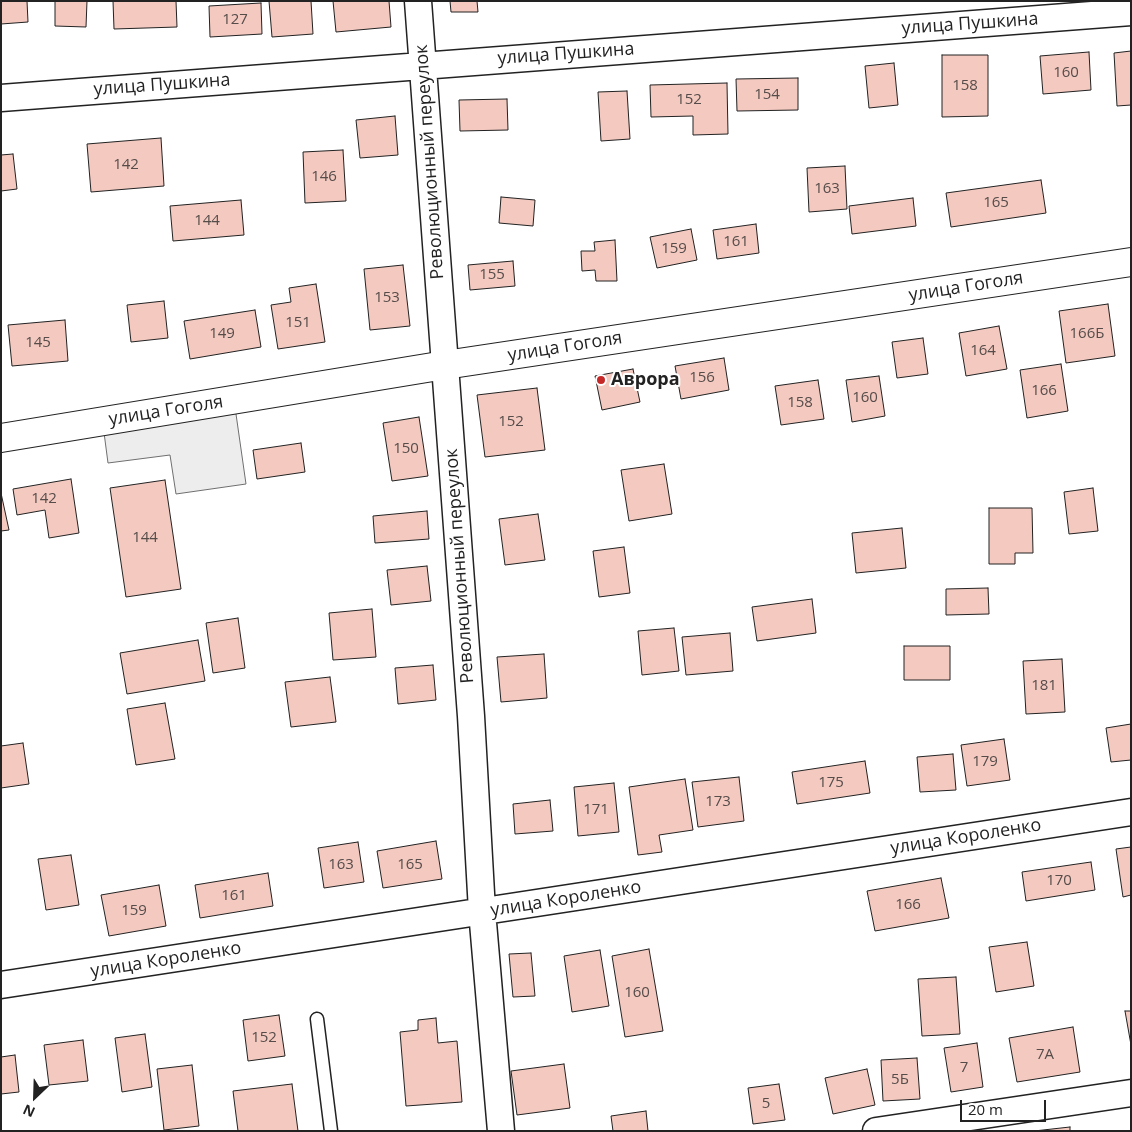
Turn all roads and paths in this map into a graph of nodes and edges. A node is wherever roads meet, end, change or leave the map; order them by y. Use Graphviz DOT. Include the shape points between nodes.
graph roads {
  1 [pos="418,1"];
  2 [pos="1131,12"];
  3 [pos="422,65"];
  4 [pos="1,98"];
  5 [pos="1131,262"];
  6 [pos="445,365"];
  7 [pos="1,438"];
  8 [pos="1131,812"];
  9 [pos="482,911"];
  10 [pos="1,985"];
  11 [pos="317,1019"];
  12 [pos="1131,1093"];
  13 [pos="331,1131"];
  14 [pos="501,1131"];
  15 [pos="876,1131"];
  1 -- 3 [label="street, Революционный переулок"];
  2 -- 3 [label="street, улица Пушкина"];
  3 -- 4 [label="street, улица Пушкина"];
  3 -- 6 [label="street, Революционный переулок"];
  5 -- 6 [label="street, улица Гоголя"];
  6 -- 7 [label="street, улица Гоголя"];
  6 -- 9 [label="street, Революционный переулок"];
  8 -- 9 [label="street, улица Короленко"];
  9 -- 10 [label="street, улица Короленко"];
  9 -- 14 [label="street, Революционный переулок"];
  11 -- 13 [label="lane"];
  12 -- 15 [label="street"];
}
